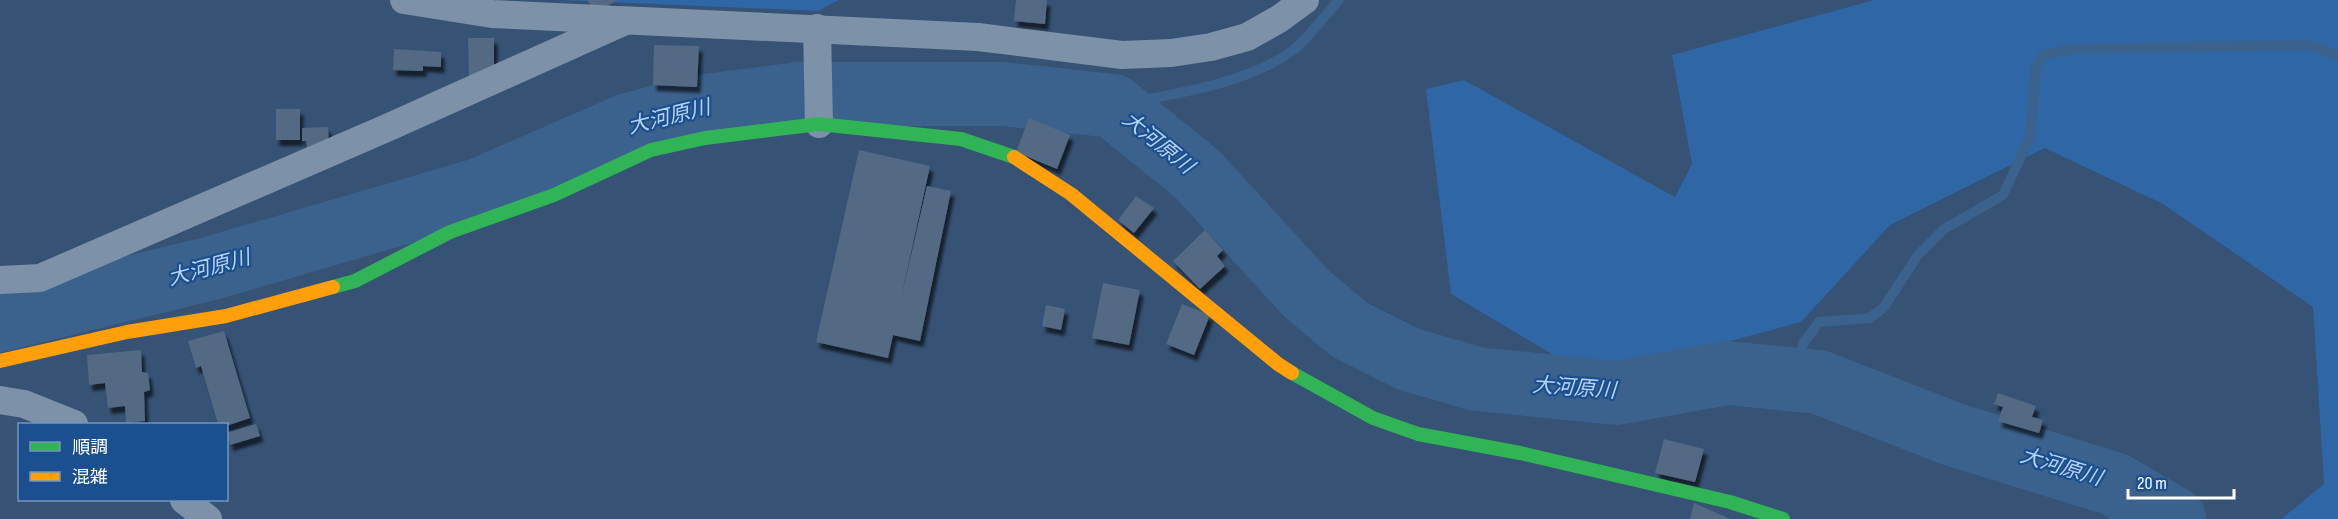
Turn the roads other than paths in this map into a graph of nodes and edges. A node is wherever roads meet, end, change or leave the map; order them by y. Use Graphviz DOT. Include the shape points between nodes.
graph roads {
  1 [pos="404,0"];
  2 [pos="1305,0"];
  3 [pos="627,20"];
  4 [pos="817,28"];
  5 [pos="819,115"];
  6 [pos="0,280"];
  7 [pos="0,361"];
  8 [pos="0,400"];
  9 [pos="72,423"];
  10 [pos="185,501"];
  11 [pos="208,519"];
  12 [pos="1783,519"];
  1 -- 3 [label="street" via="492,14"];
  2 -- 4 [label="street" via="1246,37 1171,53 1122,55 978,37"];
  3 -- 4 [label="street"];
  3 -- 6 [label="street" via="40,278"];
  4 -- 5 [label="street"];
  5 -- 7 [label="street" via="651,150 554,195 450,232 354,281 226,316 127,332"];
  5 -- 12 [label="street" via="961,139 1020,159 1071,195 1278,364 1373,418 1418,434 1532,455 1730,502"];
  8 -- 9 [label="street" via="24,404"];
  10 -- 11 [label="street"];
}
